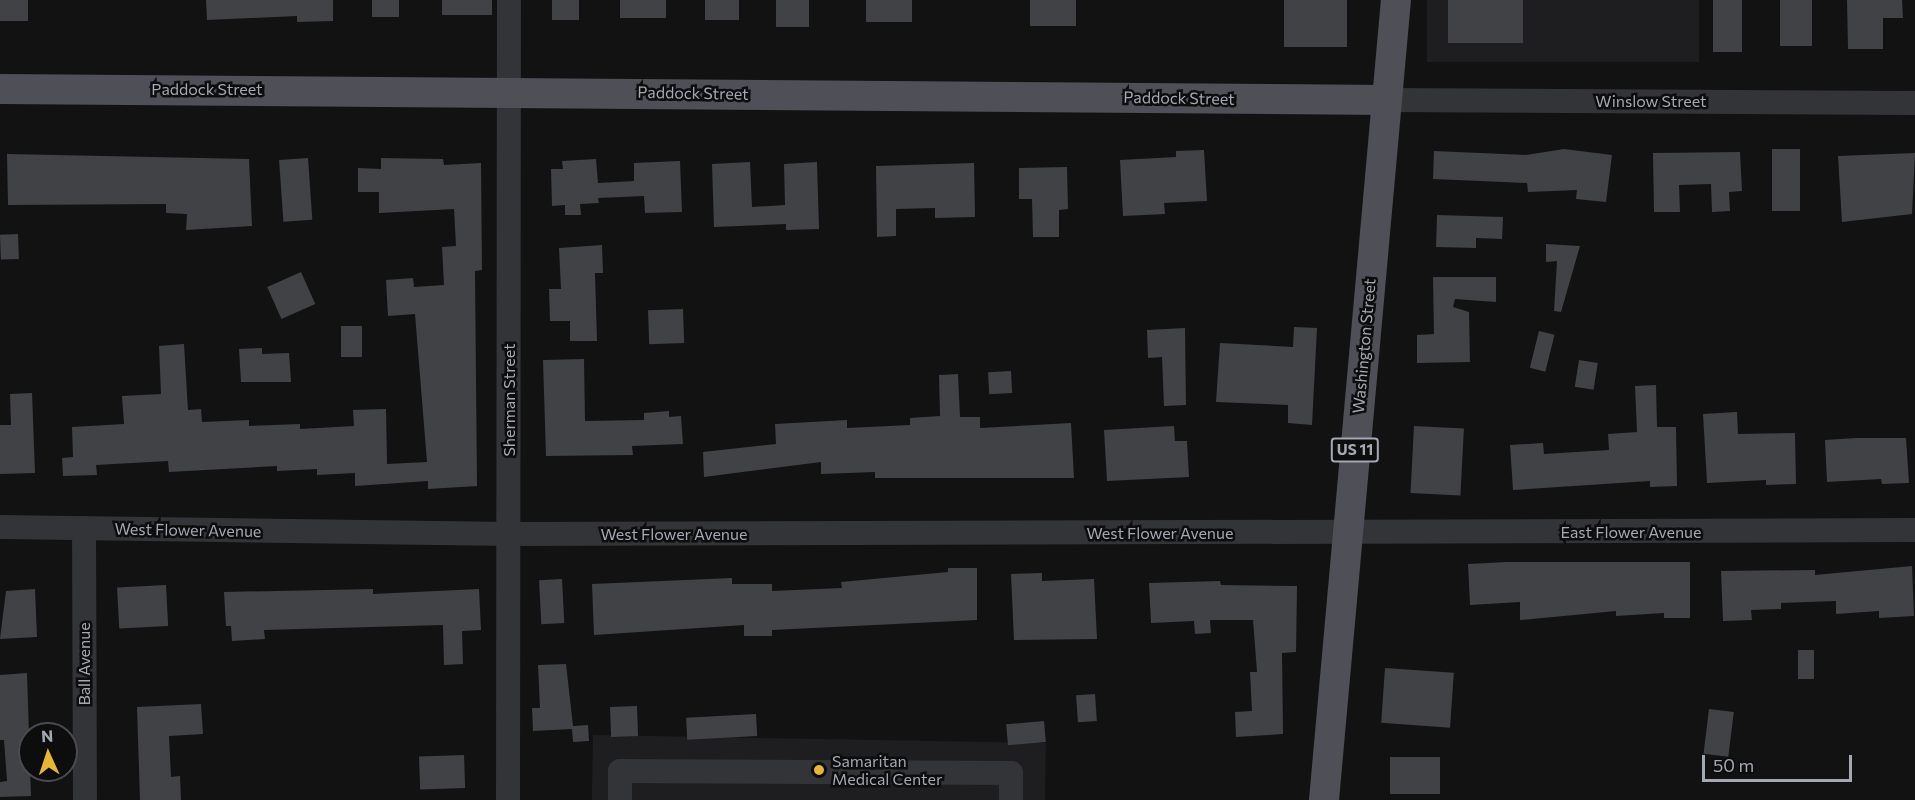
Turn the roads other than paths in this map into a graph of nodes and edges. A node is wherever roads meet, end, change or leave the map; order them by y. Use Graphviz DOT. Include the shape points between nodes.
graph roads {
  1 [pos="509,0"];
  2 [pos="1396,0"];
  3 [pos="0,89"];
  4 [pos="509,93"];
  5 [pos="1387,100"];
  6 [pos="1915,103"];
  7 [pos="0,527"];
  8 [pos="84,528"];
  9 [pos="1915,530"];
  10 [pos="1347,533"];
  11 [pos="510,534"];
  12 [pos="85,800"];
  13 [pos="508,800"];
  14 [pos="620,800"];
  15 [pos="1011,800"];
  16 [pos="1324,800"];
  1 -- 4 [label="street, Sherman Street"];
  2 -- 5 [label="main road, Washington Street / US 11"];
  3 -- 4 [label="main road, Paddock Street"];
  4 -- 5 [label="main road, Paddock Street"];
  4 -- 11 [label="street, Sherman Street"];
  5 -- 6 [label="street, Winslow Street"];
  5 -- 10 [label="main road, Washington Street / US 11"];
  7 -- 8 [label="street, West Flower Avenue"];
  8 -- 11 [label="street, West Flower Avenue"];
  8 -- 12 [label="street, Ball Avenue"];
  9 -- 10 [label="street, East Flower Avenue"];
  10 -- 11 [label="street, West Flower Avenue"];
  10 -- 16 [label="main road, Washington Street / US 11"];
  11 -- 13 [label="street, Sherman Street"];
  14 -- 15 [label="street" via="620,771 1011,773"];
}
